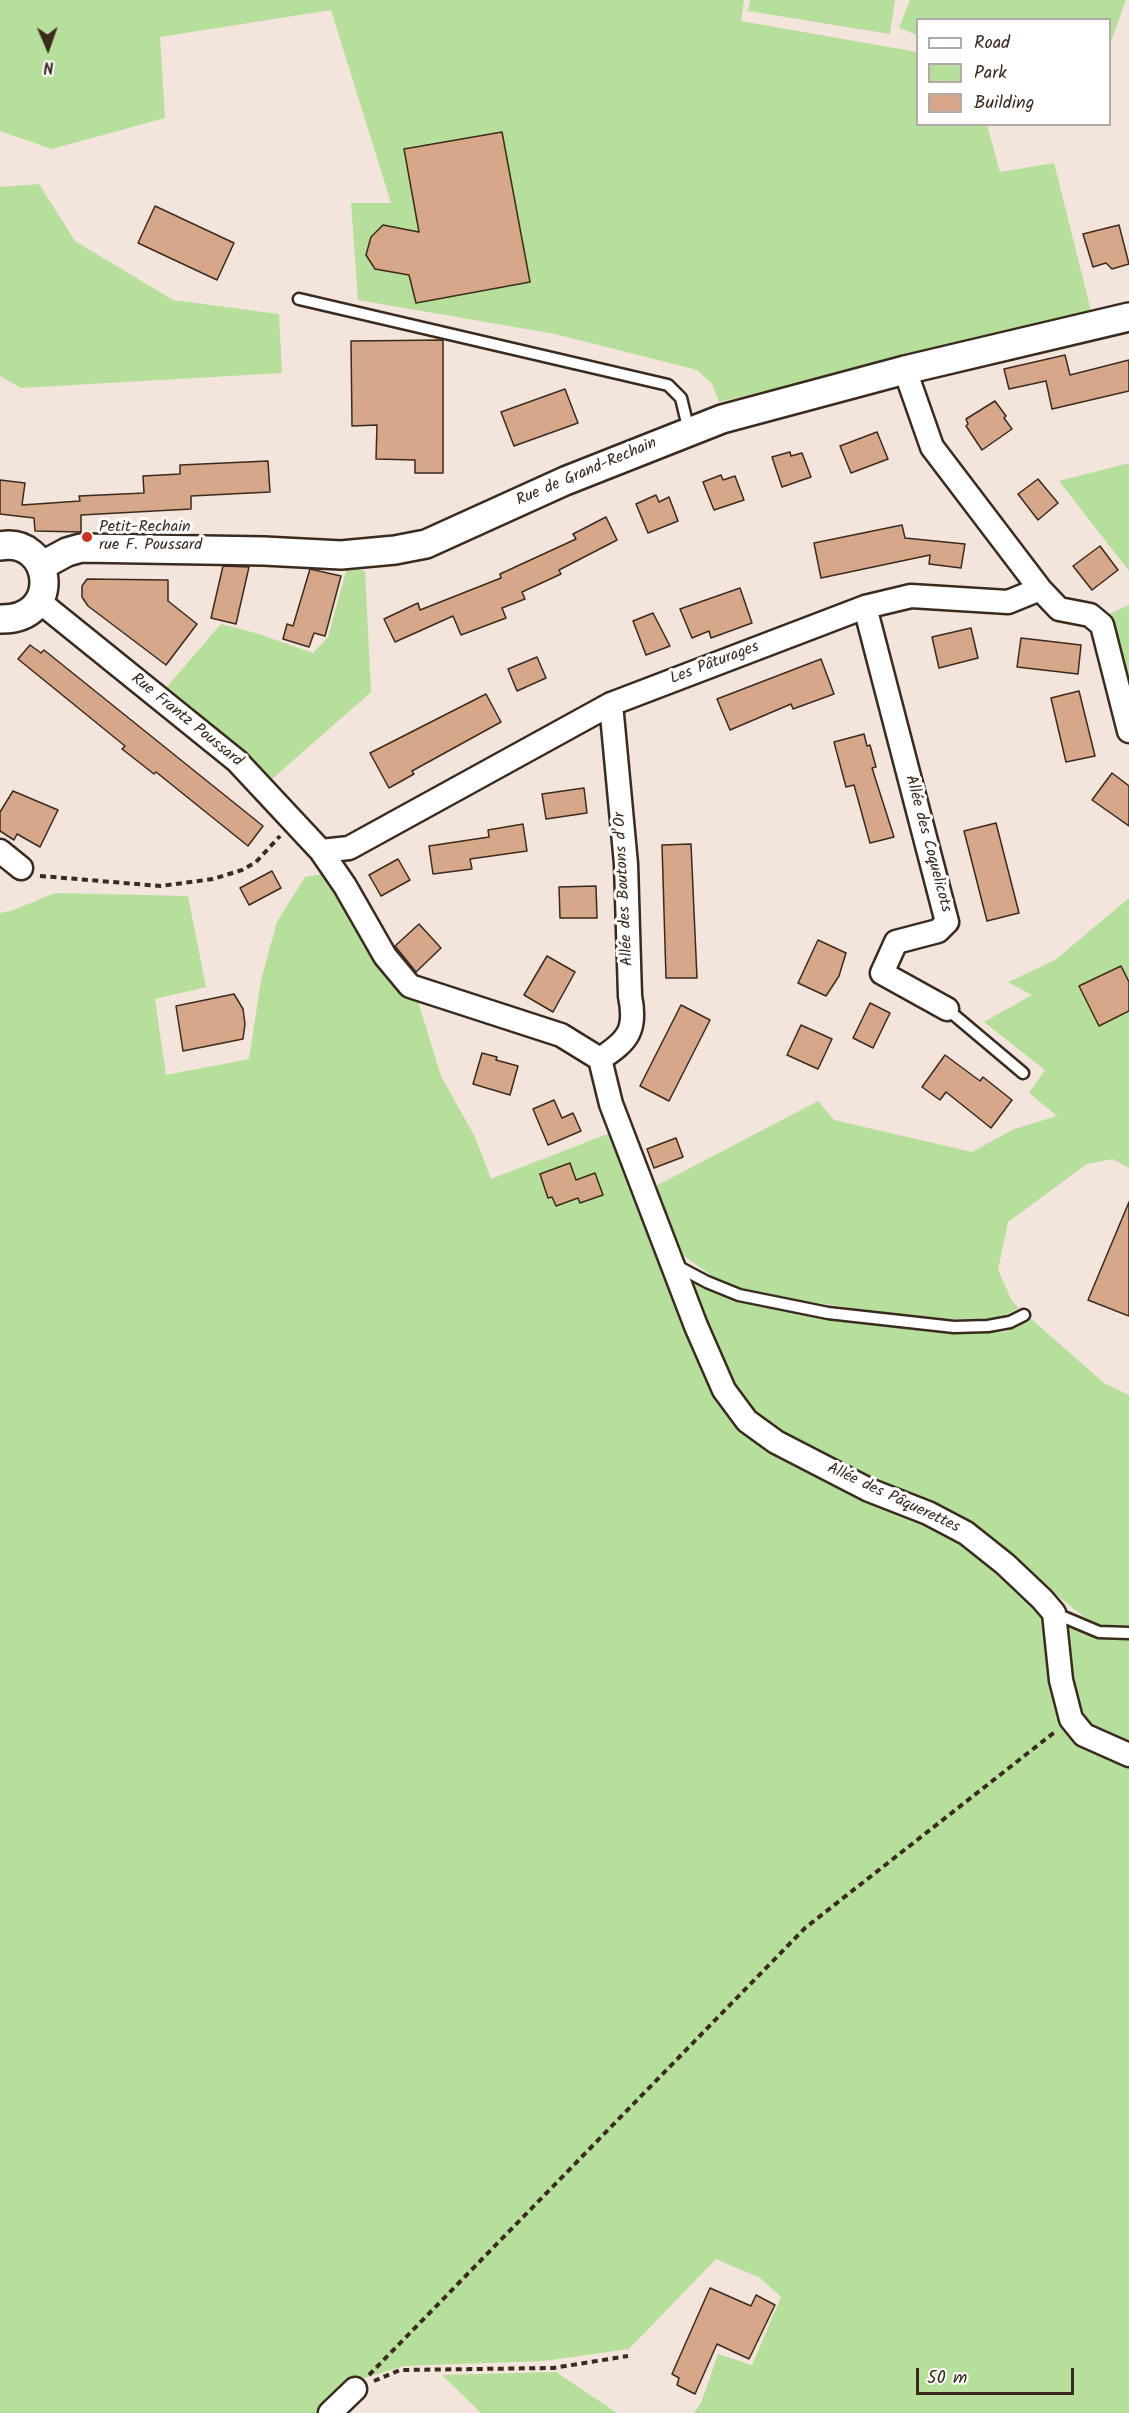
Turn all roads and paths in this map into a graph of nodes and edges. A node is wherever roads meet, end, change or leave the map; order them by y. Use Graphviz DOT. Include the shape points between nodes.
graph roads {
  1 [pos="299,299"];
  2 [pos="1129,317"];
  3 [pos="905,370"];
  4 [pos="688,431"];
  5 [pos="0,546"];
  6 [pos="41,566"];
  7 [pos="1040,589"];
  8 [pos="40,602"];
  9 [pos="865,607"];
  10 [pos="0,620"];
  11 [pos="611,704"];
  12 [pos="1129,731"];
  13 [pos="299,825"];
  14 [pos="0,851"];
  15 [pos="321,851"];
  16 [pos="21,868"];
  17 [pos="947,1010"];
  18 [pos="600,1059"];
  19 [pos="1023,1073"];
  20 [pos="672,1263"];
  21 [pos="1024,1315"];
  22 [pos="1054,1613"];
  23 [pos="1129,1633"];
  24 [pos="1071,1719"];
  25 [pos="1129,1755"];
  26 [pos="628,2356"];
  27 [pos="356,2389"];
  28 [pos="330,2413"];
  1 -- 4 [label="lane" via="669,385 681,398"];
  2 -- 3 [label="street, Rue de Grand-Rechain"];
  3 -- 4 [label="street, Rue de Grand-Rechain" via="722,418"];
  3 -- 7 [label="street" via="932,447"];
  4 -- 6 [label="street, Rue de Grand-Rechain" via="426,544 341,555 81,548"];
  5 -- 6 [label="street" via="27,551"];
  6 -- 8 [label="street" via="45,584"];
  7 -- 9 [label="street, Les Pâturages" via="1008,602 911,596"];
  7 -- 12 [label="street" via="1059,609 1090,615 1102,625"];
  8 -- 10 [label="street" via="23,617"];
  8 -- 13 [label="street, Rue Frantz Poussard" via="237,760"];
  9 -- 11 [label="street, Les Pâturages"];
  9 -- 17 [label="street, Allée des Coquelicots" via="947,922 938,931 896,942 882,973"];
  11 -- 15 [label="street, Les Pâturages" via="349,848"];
  11 -- 18 [label="street, Allée des Boutons d’Or" via="626,864 634,1015 630,1032 617,1048"];
  13 -- 15 [label="street, Rue Frantz Poussard"];
  13 -- 16 [label="path" via="278,838 256,862 213,879 161,886 41,877"];
  14 -- 16 [label="street"];
  15 -- 18 [label="street" via="385,956 410,986 561,1035"];
  17 -- 19 [label="lane"];
  18 -- 20 [label="street, Allée des Pâquerettes" via="611,1104"];
  20 -- 21 [label="lane" via="739,1295 828,1314 954,1327 988,1326"];
  20 -- 22 [label="street, Allée des Pâquerettes" via="724,1390 747,1421 786,1448 966,1533 1005,1564"];
  22 -- 23 [label="lane" via="1099,1632"];
  22 -- 24 [label="street"];
  24 -- 25 [label="street" via="1084,1735"];
  24 -- 27 [label="path" via="804,1928"];
  26 -- 27 [label="path" via="553,2368 400,2370"];
  27 -- 28 [label="street"];
}
